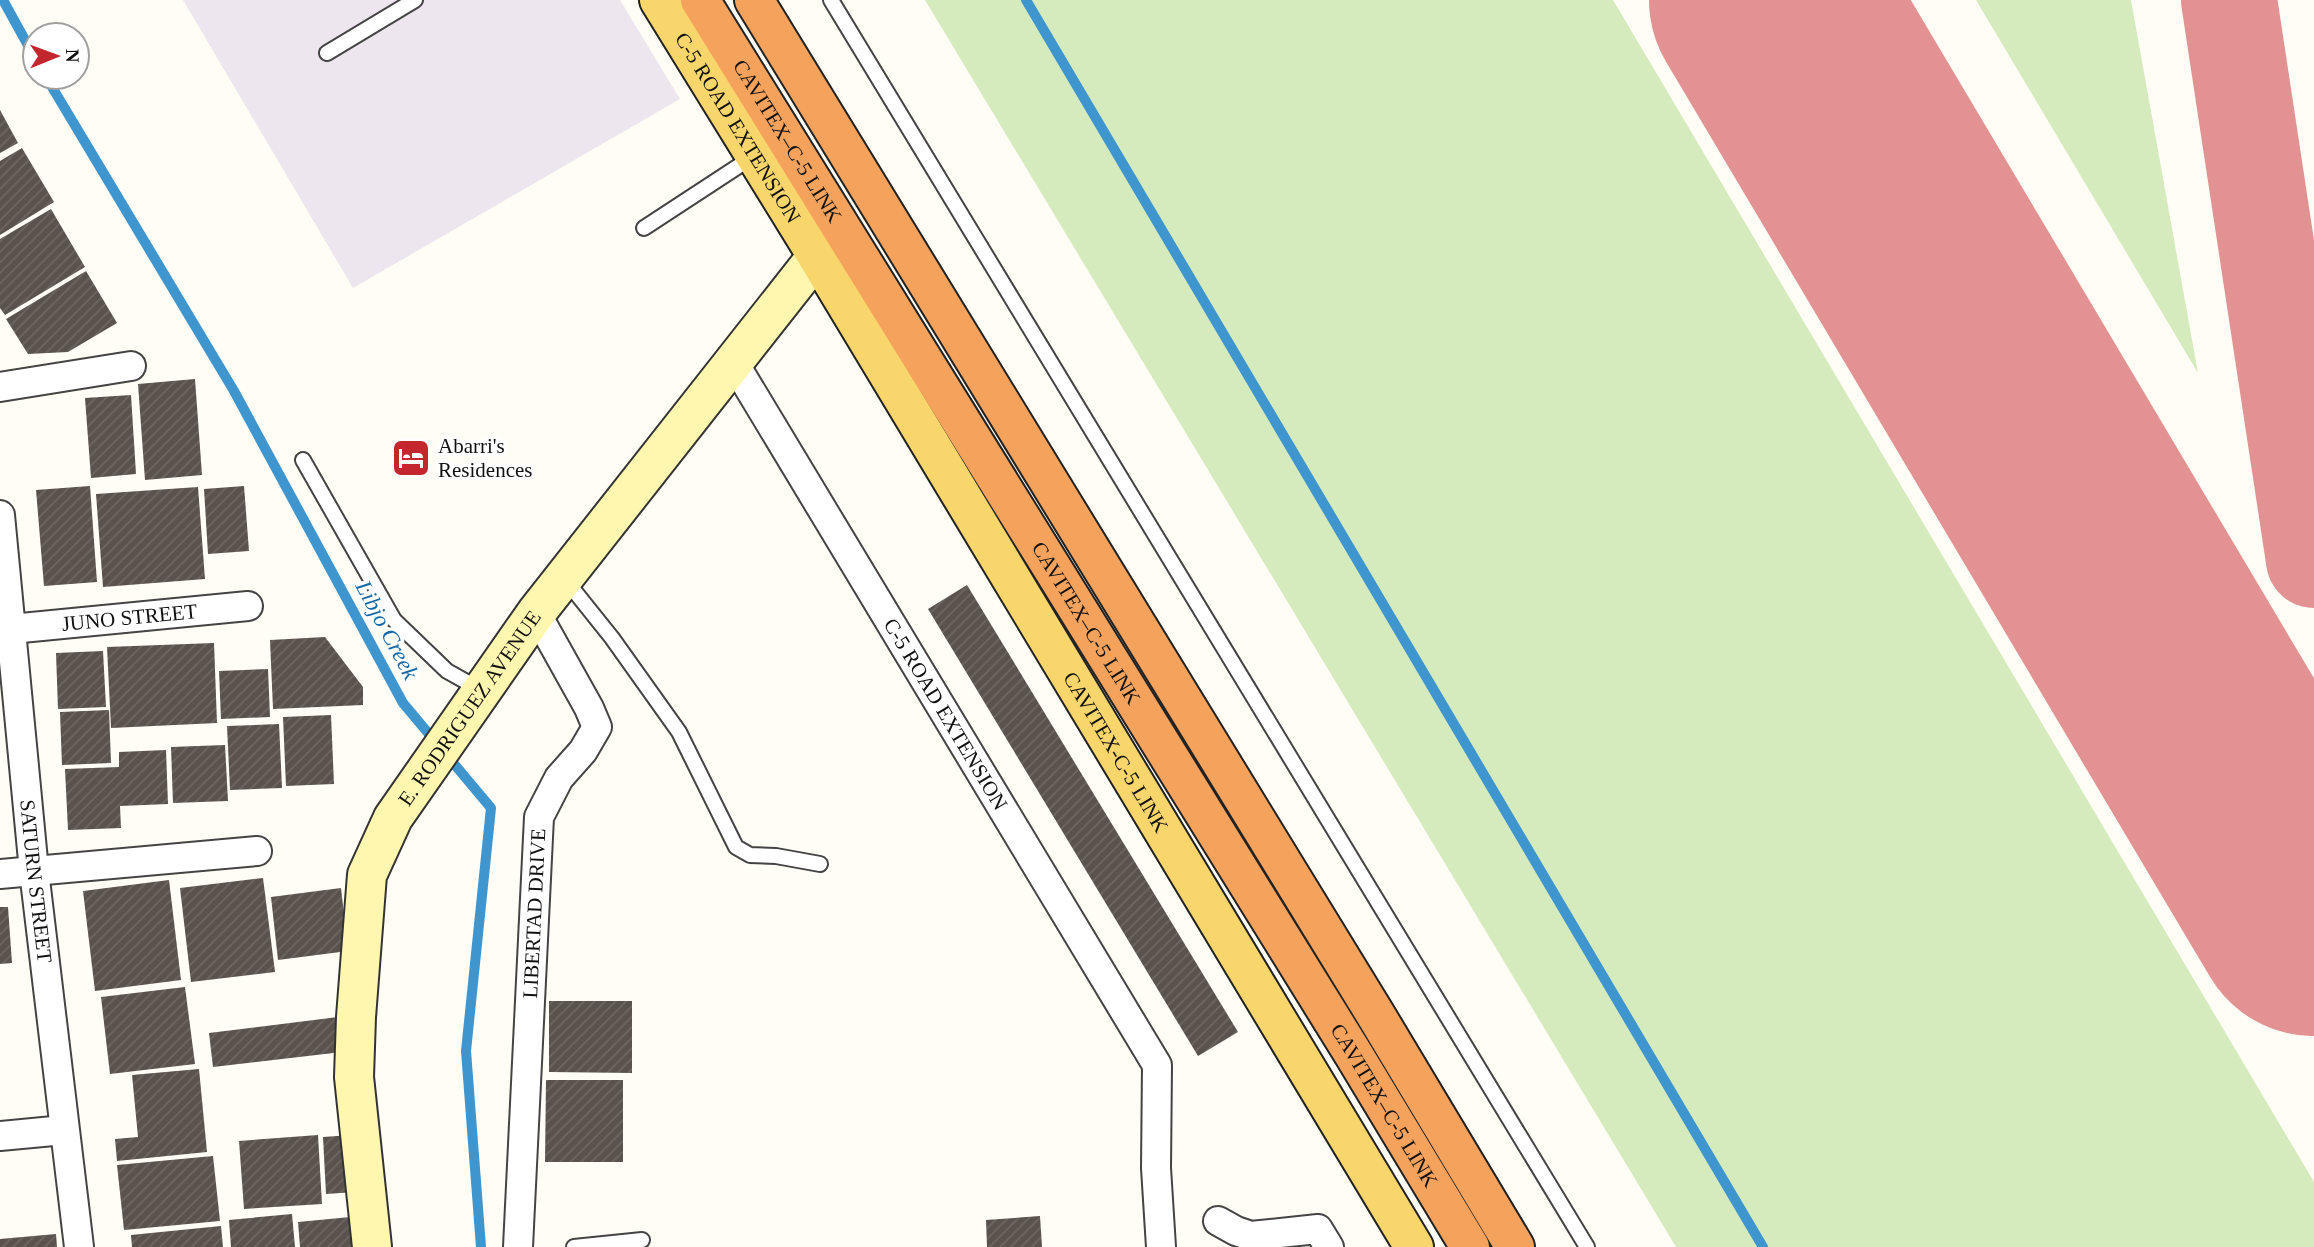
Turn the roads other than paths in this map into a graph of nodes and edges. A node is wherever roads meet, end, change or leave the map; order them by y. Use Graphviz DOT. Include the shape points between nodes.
graph roads {
  1 [pos="415,0"];
  2 [pos="659,0"];
  3 [pos="700,0"];
  4 [pos="754,0"];
  5 [pos="831,0"];
  6 [pos="327,53"];
  7 [pos="755,155"];
  8 [pos="644,228"];
  9 [pos="817,256"];
  10 [pos="734,363"];
  11 [pos="131,366"];
  12 [pos="0,387"];
  13 [pos="303,460"];
  14 [pos="0,515"];
  15 [pos="562,577"];
  16 [pos="248,606"];
  17 [pos="536,613"];
  18 [pos="11,629"];
  19 [pos="479,693"];
  20 [pos="257,851"];
  21 [pos="820,864"];
  22 [pos="34,871"];
  23 [pos="0,874"];
  24 [pos="64,1130"];
  25 [pos="0,1136"];
  26 [pos="1218,1221"];
  27 [pos="1324,1238"];
  28 [pos="642,1240"];
  29 [pos="79,1247"];
  30 [pos="372,1247"];
  31 [pos="518,1247"];
  32 [pos="574,1247"];
  33 [pos="1161,1247"];
  34 [pos="1414,1247"];
  35 [pos="1470,1247"];
  36 [pos="1515,1247"];
  37 [pos="1587,1247"];
  1 -- 6 [label="lane"];
  2 -- 7 [label="main road, C-5 ROAD EXTENSION"];
  3 -- 35 [label="highway, CAVITEX–C-5 LINK"];
  4 -- 36 [label="highway, CAVITEX–C-5 LINK"];
  5 -- 37 [label="lane"];
  7 -- 8 [label="lane"];
  7 -- 9 [label="main road, C-5 ROAD EXTENSION"];
  9 -- 10 [label="main road, E. RODRIGUEZ AVENUE"];
  9 -- 34 [label="main road, CAVITEX-C-5 LINK"];
  10 -- 15 [label="main road, E. RODRIGUEZ AVENUE"];
  10 -- 33 [label="street, C-5 ROAD EXTENSION" via="1157,1065"];
  11 -- 12 [label="street"];
  13 -- 19 [label="lane" via="394,620 447,671"];
  14 -- 18 [label="street, SATURN STREET"];
  15 -- 17 [label="main road, E. RODRIGUEZ AVENUE"];
  15 -- 21 [label="lane" via="678,732 736,847 750,855"];
  16 -- 18 [label="street, JUNO STREET"];
  17 -- 19 [label="main road, E. RODRIGUEZ AVENUE"];
  17 -- 31 [label="street, LIBERTAD DRIVE" via="597,727 559,778 539,817"];
  18 -- 22 [label="street, SATURN STREET"];
  19 -- 30 [label="main road, E. RODRIGUEZ AVENUE" via="393,818 367,875 354,1077"];
  20 -- 22 [label="street"];
  22 -- 23 [label="street"];
  22 -- 24 [label="street, SATURN STREET"];
  24 -- 25 [label="street"];
  24 -- 29 [label="street, SATURN STREET"];
  26 -- 27 [label="street" via="1251,1236"];
  28 -- 32 [label="lane"];
}
